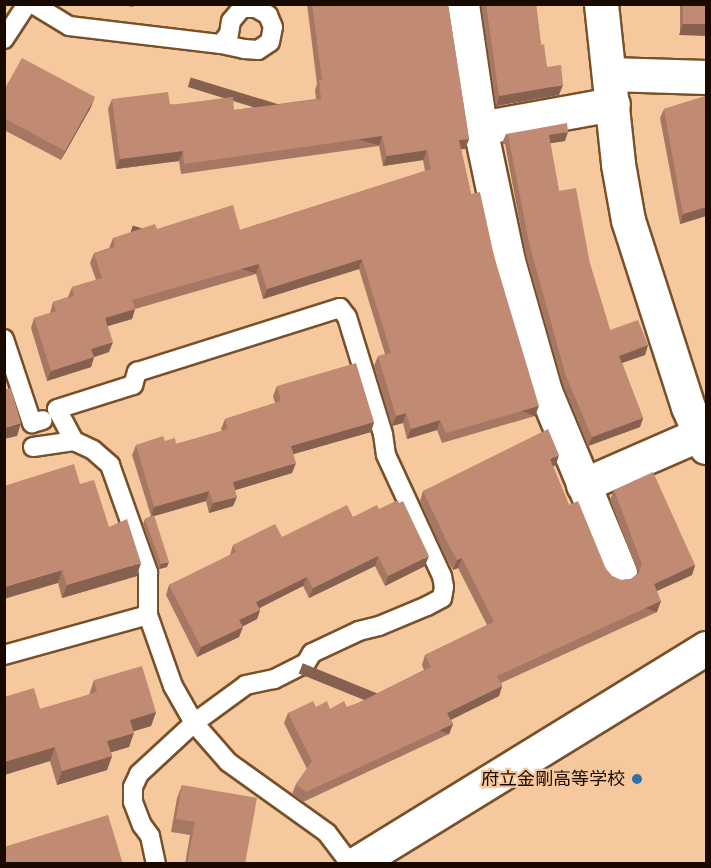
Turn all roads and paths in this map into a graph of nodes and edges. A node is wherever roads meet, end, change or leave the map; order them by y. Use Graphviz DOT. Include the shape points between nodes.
graph roads {
  1 [pos="462,4"];
  2 [pos="601,4"];
  3 [pos="21,8"];
  4 [pos="4,39"];
  5 [pos="221,44"];
  6 [pos="706,77"];
  7 [pos="611,89"];
  8 [pos="480,128"];
  9 [pos="4,339"];
  10 [pos="43,420"];
  11 [pos="703,440"];
  12 [pos="74,441"];
  13 [pos="33,447"];
  14 [pos="583,485"];
  15 [pos="620,572"];
  16 [pos="148,615"];
  17 [pos="706,648"];
  18 [pos="4,655"];
  19 [pos="194,723"];
  20 [pos="156,864"];
  21 [pos="350,864"];
  22 [pos="355,864"];
  1 -- 8 [label="street"];
  2 -- 7 [label="street"];
  3 -- 4 [label="lane"];
  3 -- 5 [label="lane" via="69,26"];
  6 -- 7 [label="street"];
  7 -- 8 [label="street"];
  7 -- 11 [label="street" via="628,220 688,406"];
  8 -- 14 [label="street" via="508,261 545,391"];
  9 -- 10 [label="lane" via="32,423"];
  11 -- 14 [label="street"];
  12 -- 13 [label="lane"];
  12 -- 16 [label="lane" via="93,450 110,465 148,572"];
  12 -- 19 [label="lane" via="57,410 133,385 137,372 340,309 347,317 386,455 442,576 442,598 312,653 306,663 274,679 246,685"];
  14 -- 15 [label="street"];
  16 -- 18 [label="lane"];
  16 -- 19 [label="lane" via="173,686"];
  17 -- 22 [label="street"];
  19 -- 20 [label="lane" via="139,774 133,788 134,802 150,836"];
  19 -- 21 [label="lane" via="228,762 327,833"];
}
